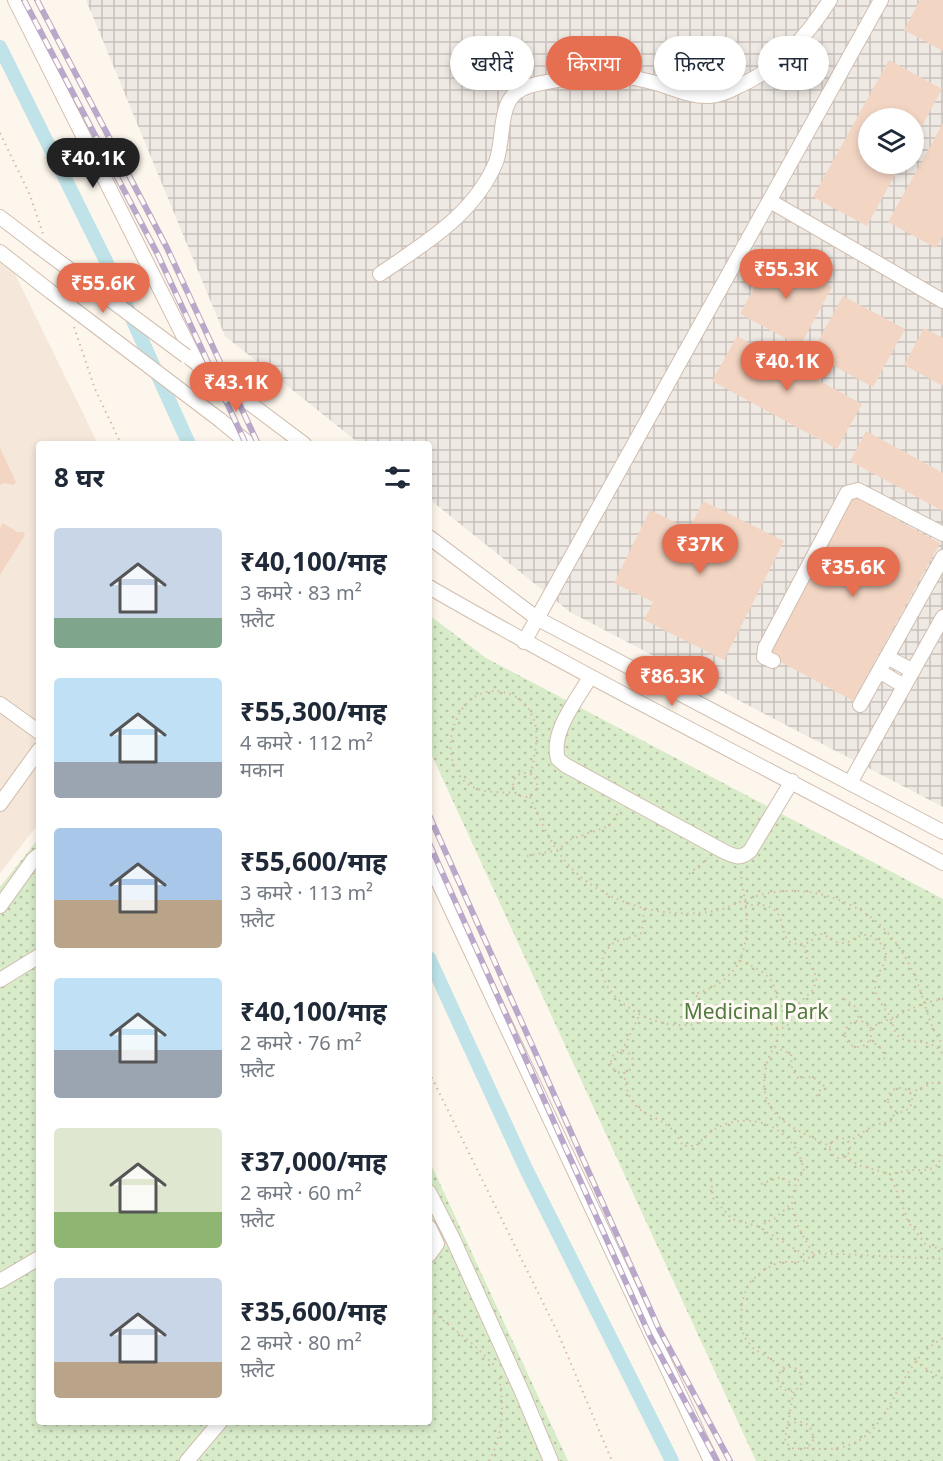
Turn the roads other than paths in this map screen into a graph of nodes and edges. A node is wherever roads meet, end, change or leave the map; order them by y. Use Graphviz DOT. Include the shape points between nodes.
graph roads {
  1 [pos="15,0"];
  2 [pos="830,0"];
  3 [pos="881,0"];
  4 [pos="770,201"];
  5 [pos="0,217"];
  6 [pos="0,252"];
  7 [pos="380,273"];
  8 [pos="943,302"];
  9 [pos="192,360"];
  10 [pos="239,439"];
  11 [pos="300,441"];
  12 [pos="943,534"];
  13 [pos="432,539"];
  14 [pos="943,557"];
  15 [pos="432,589"];
  16 [pos="943,617"];
  17 [pos="538,619"];
  18 [pos="524,642"];
  19 [pos="887,657"];
  20 [pos="773,662"];
  21 [pos="879,671"];
  22 [pos="913,671"];
  23 [pos="590,677"];
  24 [pos="904,686"];
  25 [pos="0,704"];
  26 [pos="860,705"];
  27 [pos="36,730"];
  28 [pos="36,754"];
  29 [pos="792,782"];
  30 [pos="850,783"];
  31 [pos="0,804"];
  32 [pos="943,831"];
  33 [pos="36,858"];
  34 [pos="943,863"];
  35 [pos="432,868"];
  36 [pos="0,906"];
  37 [pos="36,958"];
  38 [pos="0,980"];
  39 [pos="432,1198"];
  40 [pos="432,1233"];
  41 [pos="432,1251"];
  42 [pos="36,1260"];
  43 [pos="0,1281"];
  44 [pos="217,1425"];
  45 [pos="187,1461"];
  46 [pos="551,1461"];
  47 [pos="711,1461"];
  1 -- 9 [label="street"];
  2 -- 7 [label="street" via="813,26 784,56 752,80 726,93 690,94 655,83 585,74 534,85 511,95 506,103 499,153 483,186 462,213 438,234"];
  3 -- 4 [label="street"];
  4 -- 8 [label="street"];
  4 -- 17 [label="street"];
  5 -- 9 [label="street, bridge"];
  6 -- 10 [label="street, bridge" via="220,420"];
  9 -- 11 [label="street"];
  12 -- 20 [label="street" via="858,490 847,493 765,648 764,657"];
  13 -- 17 [label="street"];
  14 -- 19 [label="street"];
  15 -- 18 [label="street"];
  16 -- 22 [label="street"];
  17 -- 18 [label="street"];
  17 -- 30 [label="street"];
  18 -- 23 [label="street"];
  19 -- 21 [label="street"];
  19 -- 22 [label="street"];
  21 -- 24 [label="street"];
  21 -- 26 [label="street"];
  22 -- 24 [label="street"];
  23 -- 29 [label="street"];
  23 -- 29 [label="street" via="559,730 555,742 558,759 719,849 736,857 750,851"];
  24 -- 30 [label="street"];
  25 -- 27 [label="street"];
  28 -- 31 [label="street"];
  29 -- 34 [label="street"];
  30 -- 32 [label="street"];
  33 -- 36 [label="street"];
  35 -- 47 [label="street"];
  37 -- 38 [label="street"];
  39 -- 46 [label="street"];
  40 -- 41 [label="street" via="437,1244"];
  42 -- 43 [label="street"];
  44 -- 45 [label="street"];
}
